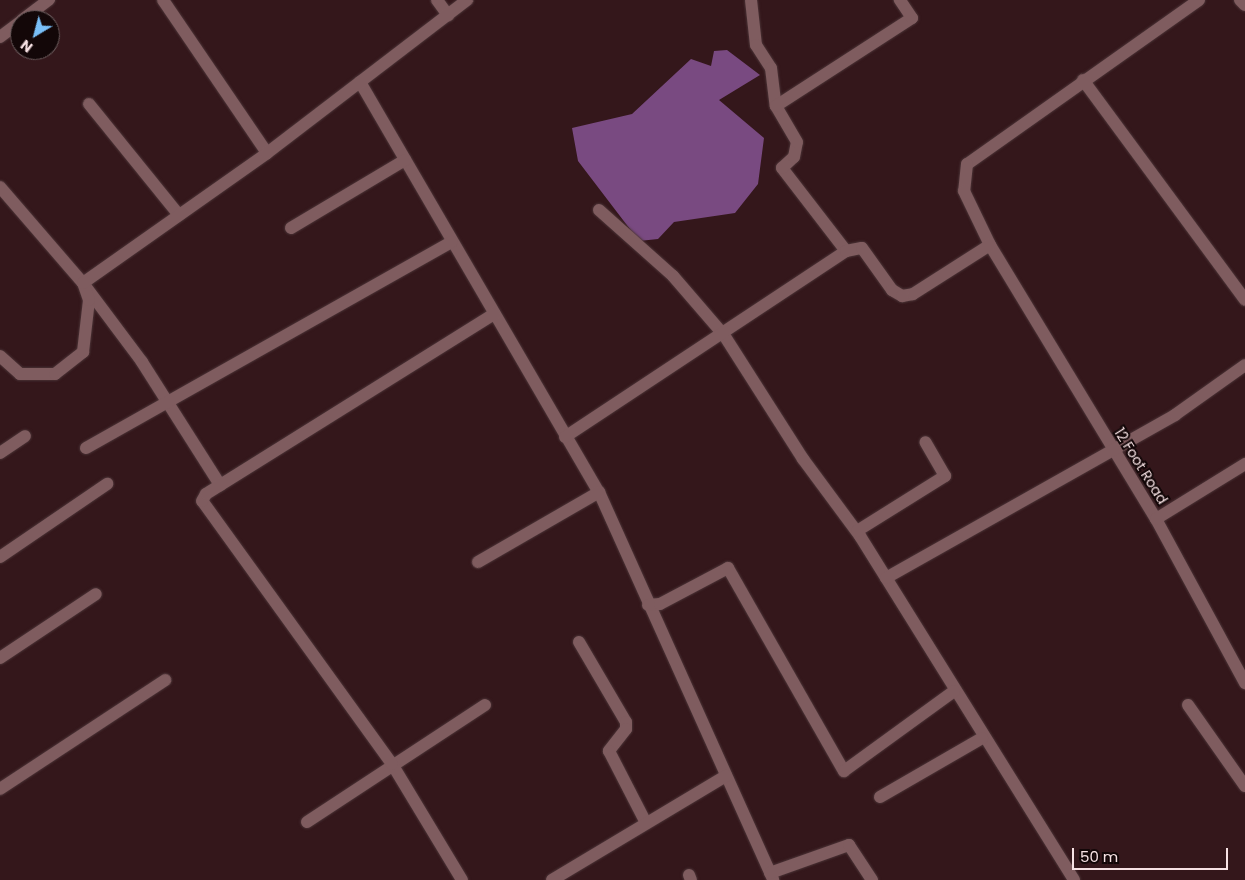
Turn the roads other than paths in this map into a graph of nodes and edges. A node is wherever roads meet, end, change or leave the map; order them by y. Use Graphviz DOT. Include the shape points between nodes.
graph roads {
  1 [pos="49,0"];
  2 [pos="163,0"];
  3 [pos="437,0"];
  4 [pos="467,0"];
  5 [pos="751,0"];
  6 [pos="900,0"];
  7 [pos="1199,0"];
  8 [pos="1240,0"];
  9 [pos="1245,5"];
  10 [pos="36,10"];
  11 [pos="448,14"];
  12 [pos="10,29"];
  13 [pos="0,37"];
  14 [pos="1083,80"];
  15 [pos="360,82"];
  16 [pos="89,104"];
  17 [pos="776,106"];
  18 [pos="267,154"];
  19 [pos="405,160"];
  20 [pos="0,187"];
  21 [pos="599,210"];
  22 [pos="179,216"];
  23 [pos="291,228"];
  24 [pos="452,242"];
  25 [pos="990,245"];
  26 [pos="846,251"];
  27 [pos="83,283"];
  28 [pos="1245,300"];
  29 [pos="494,314"];
  30 [pos="724,335"];
  31 [pos="0,356"];
  32 [pos="1244,368"];
  33 [pos="168,401"];
  34 [pos="25,436"];
  35 [pos="565,437"];
  36 [pos="925,442"];
  37 [pos="86,448"];
  38 [pos="1114,451"];
  39 [pos="0,454"];
  40 [pos="1245,464"];
  41 [pos="107,484"];
  42 [pos="220,485"];
  43 [pos="599,492"];
  44 [pos="1156,519"];
  45 [pos="856,531"];
  46 [pos="0,557"];
  47 [pos="478,562"];
  48 [pos="886,578"];
  49 [pos="96,594"];
  50 [pos="648,605"];
  51 [pos="579,642"];
  52 [pos="0,658"];
  53 [pos="165,680"];
  54 [pos="1245,683"];
  55 [pos="954,691"];
  56 [pos="485,705"];
  57 [pos="1188,705"];
  58 [pos="982,738"];
  59 [pos="392,764"];
  60 [pos="726,776"];
  61 [pos="1245,786"];
  62 [pos="0,790"];
  63 [pos="880,797"];
  64 [pos="307,822"];
  65 [pos="646,823"];
  66 [pos="771,877"];
  67 [pos="462,880"];
  68 [pos="552,880"];
  69 [pos="872,880"];
  70 [pos="1074,880"];
  1 -- 10 [label="street"];
  2 -- 18 [label="street"];
  3 -- 11 [label="street"];
  4 -- 11 [label="street"];
  5 -- 17 [label="street" via="756,45 771,68"];
  6 -- 17 [label="street" via="912,18"];
  7 -- 14 [label="street, 12 Foot Road"];
  8 -- 9 [label="street"];
  11 -- 15 [label="street"];
  12 -- 13 [label="street"];
  14 -- 25 [label="street, 12 Foot Road" via="967,164 964,191"];
  14 -- 28 [label="street"];
  15 -- 18 [label="street"];
  15 -- 19 [label="street"];
  16 -- 22 [label="street"];
  17 -- 26 [label="street" via="797,142 794,157 782,168"];
  18 -- 22 [label="street"];
  19 -- 23 [label="street"];
  19 -- 24 [label="street"];
  20 -- 27 [label="street"];
  21 -- 30 [label="street" via="673,276"];
  22 -- 27 [label="street"];
  24 -- 29 [label="street"];
  24 -- 33 [label="street"];
  25 -- 26 [label="street" via="913,294 902,296 892,290 862,248"];
  25 -- 38 [label="street, 12 Foot Road"];
  26 -- 30 [label="street"];
  27 -- 31 [label="street" via="89,300 83,352 55,374 20,374"];
  27 -- 33 [label="street"];
  29 -- 35 [label="street"];
  29 -- 42 [label="street"];
  30 -- 35 [label="street"];
  30 -- 45 [label="street" via="803,459"];
  32 -- 38 [label="street"];
  33 -- 37 [label="street"];
  33 -- 42 [label="street"];
  34 -- 39 [label="street"];
  35 -- 43 [label="street"];
  36 -- 45 [label="street" via="945,476"];
  38 -- 44 [label="street, 12 Foot Road"];
  38 -- 48 [label="street"];
  40 -- 44 [label="street"];
  41 -- 46 [label="street"];
  42 -- 59 [label="street" via="206,494 202,501"];
  43 -- 47 [label="street"];
  43 -- 50 [label="street"];
  44 -- 54 [label="street, 12 Foot Road"];
  45 -- 48 [label="street"];
  48 -- 55 [label="street"];
  49 -- 52 [label="street"];
  50 -- 55 [label="street" via="660,604 728,568 844,771"];
  50 -- 60 [label="street"];
  51 -- 65 [label="street" via="626,722 626,729 609,751"];
  53 -- 62 [label="street"];
  55 -- 58 [label="street"];
  56 -- 59 [label="street"];
  57 -- 61 [label="street"];
  58 -- 63 [label="street"];
  58 -- 70 [label="street"];
  59 -- 64 [label="street"];
  59 -- 67 [label="street"];
  60 -- 65 [label="street"];
  60 -- 66 [label="street"];
  65 -- 68 [label="street"];
  66 -- 69 [label="street" via="849,845"];
}
